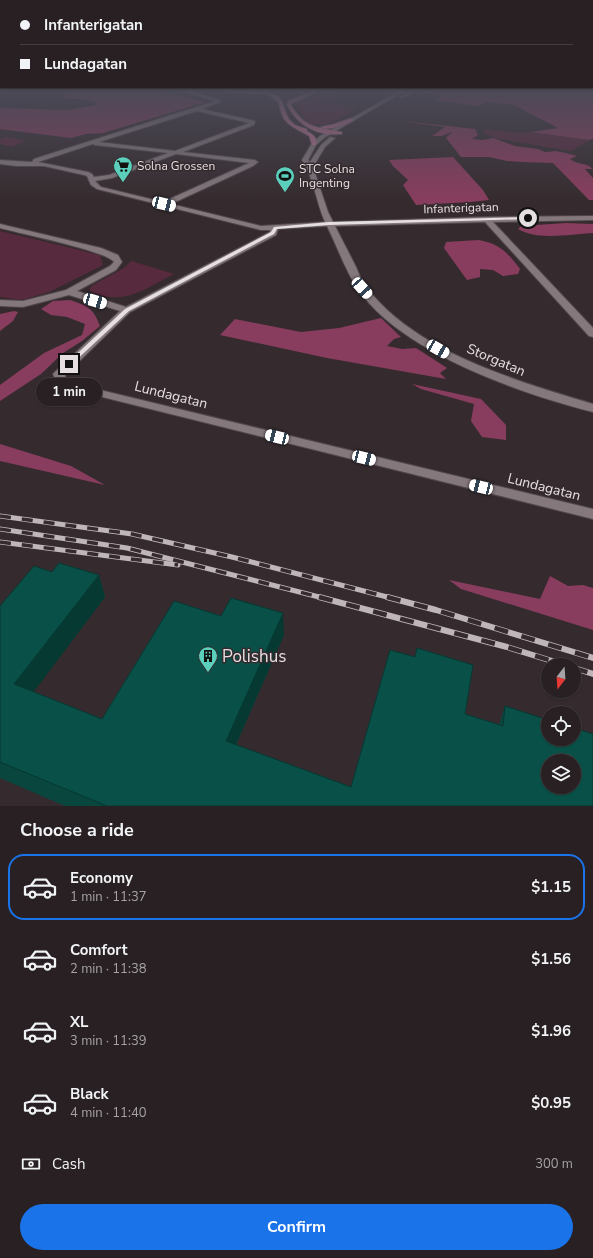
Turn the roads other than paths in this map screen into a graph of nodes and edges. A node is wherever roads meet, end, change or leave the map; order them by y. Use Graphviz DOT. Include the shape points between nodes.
graph roads {
  1 [pos="140,127"];
  2 [pos="245,127"];
  3 [pos="295,127"];
  4 [pos="309,127"];
  5 [pos="329,127"];
  6 [pos="343,127"];
  7 [pos="347,127"];
  8 [pos="312,128"];
  9 [pos="301,130"];
  10 [pos="334,134"];
  11 [pos="91,142"];
  12 [pos="314,144"];
  13 [pos="176,152"];
  14 [pos="0,162"];
  15 [pos="34,164"];
  16 [pos="310,167"];
  17 [pos="91,179"];
  18 [pos="164,204"];
  19 [pos="593,218"];
  20 [pos="486,219"];
  21 [pos="329,224"];
  22 [pos="0,226"];
  23 [pos="275,228"];
  24 [pos="68,292"];
  25 [pos="0,303"];
  26 [pos="127,310"];
  27 [pos="593,334"];
  28 [pos="593,408"];
  29 [pos="593,514"];
  1 -- 11 [label="street"];
  2 -- 13 [label="street"];
  3 -- 9 [label="main road"];
  4 -- 8 [label="main road"];
  5 -- 8 [label="main road"];
  6 -- 10 [label="street"];
  7 -- 10 [label="street"];
  8 -- 10 [label="main road"];
  9 -- 10 [label="main road"];
  9 -- 12 [label="main road" via="313,136"];
  10 -- 12 [label="street"];
  10 -- 16 [label="street"];
  11 -- 13 [label="street"];
  11 -- 15 [label="street" via="36,160"];
  12 -- 16 [label="street, Storgatan" via="305,160"];
  13 -- 17 [label="street" via="110,177"];
  13 -- 18 [label="street" via="255,162"];
  14 -- 15 [label="street"];
  15 -- 17 [label="street" via="86,173"];
  16 -- 21 [label="street, Storgatan"];
  17 -- 18 [label="street" via="99,188"];
  18 -- 23 [label="street" via="261,228"];
  19 -- 20 [label="street, Infanterigatan"];
  20 -- 21 [label="street, Infanterigatan"];
  20 -- 27 [label="street"];
  21 -- 23 [label="street"];
  21 -- 28 [label="street, Storgatan" via="362,288 382,311 406,331 449,355 509,382"];
  22 -- 24 [label="street" via="98,250 114,257 118,262 113,268"];
  23 -- 26 [label="street, Lundagatan" via="272,233"];
  24 -- 25 [label="street" via="23,304"];
  24 -- 26 [label="street"];
  26 -- 29 [label="street, Lundagatan" via="59,374 62,384"];
}
